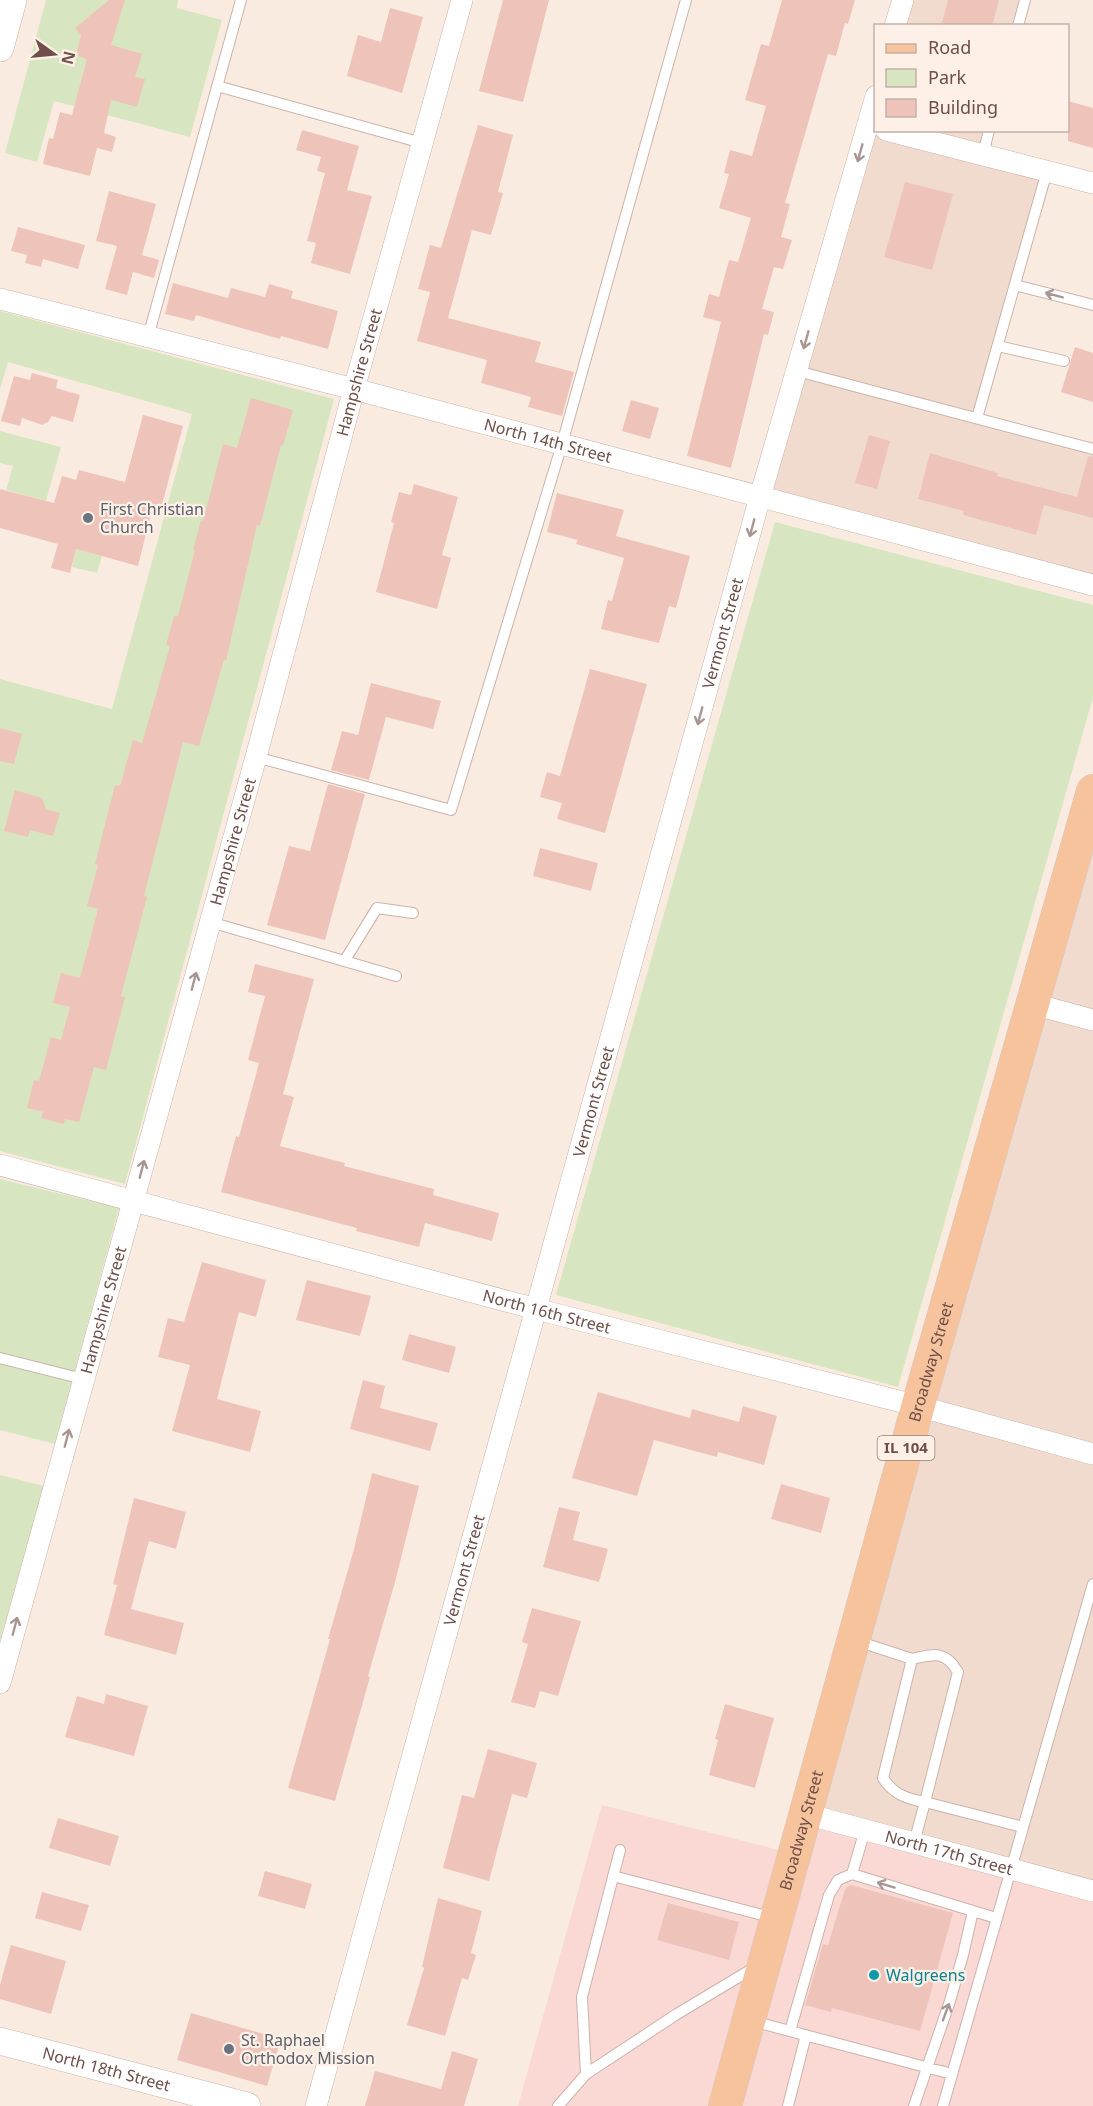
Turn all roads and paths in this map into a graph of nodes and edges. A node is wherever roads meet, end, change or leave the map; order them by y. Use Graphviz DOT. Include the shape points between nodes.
graph roads {
  1 [pos="13,0"];
  2 [pos="241,0"];
  3 [pos="462,0"];
  4 [pos="686,0"];
  5 [pos="903,0"];
  6 [pos="1025,0"];
  7 [pos="897,24"];
  8 [pos="1019,24"];
  9 [pos="0,48"];
  10 [pos="217,86"];
  11 [pos="875,132"];
  12 [pos="892,132"];
  13 [pos="989,132"];
  14 [pos="422,143"];
  15 [pos="983,155"];
  16 [pos="1047,171"];
  17 [pos="1093,183"];
  18 [pos="1015,285"];
  19 [pos="0,299"];
  20 [pos="1093,305"];
  21 [pos="148,337"];
  22 [pos="998,346"];
  23 [pos="1065,361"];
  24 [pos="797,371"];
  25 [pos="354,389"];
  26 [pos="978,418"];
  27 [pos="562,444"];
  28 [pos="1093,449"];
  29 [pos="760,497"];
  30 [pos="1093,585"];
  31 [pos="256,757"];
  32 [pos="1093,791"];
  33 [pos="413,913"];
  34 [pos="210,922"];
  35 [pos="345,960"];
  36 [pos="396,976"];
  37 [pos="1033,1004"];
  38 [pos="1093,1020"];
  39 [pos="0,1165"];
  40 [pos="133,1201"];
  41 [pos="536,1309"];
  42 [pos="0,1358"];
  43 [pos="83,1379"];
  44 [pos="918,1406"];
  45 [pos="1093,1454"];
  46 [pos="1093,1584"];
  47 [pos="854,1640"];
  48 [pos="912,1659"];
  49 [pos="0,1683"];
  50 [pos="925,1802"];
  51 [pos="806,1814"];
  52 [pos="1023,1827"];
  53 [pos="865,1830"];
  54 [pos="914,1843"];
  55 [pos="620,1850"];
  56 [pos="1010,1869"];
  57 [pos="852,1874"];
  58 [pos="612,1876"];
  59 [pos="1093,1891"];
  60 [pos="973,1911"];
  61 [pos="777,1918"];
  62 [pos="996,1918"];
  63 [pos="765,1962"];
  64 [pos="749,2020"];
  65 [pos="790,2031"];
  66 [pos="806,2035"];
  67 [pos="0,2041"];
  68 [pos="926,2067"];
  69 [pos="586,2074"];
  70 [pos="952,2074"];
  71 [pos="247,2106"];
  72 [pos="316,2106"];
  73 [pos="558,2106"];
  74 [pos="725,2106"];
  75 [pos="788,2106"];
  76 [pos="914,2106"];
  77 [pos="943,2106"];
  1 -- 9 [label="street"];
  2 -- 10 [label="lane"];
  3 -- 14 [label="street, Hampshire Street"];
  4 -- 27 [label="lane"];
  5 -- 7 [label="street"];
  6 -- 8 [label="lane"];
  10 -- 14 [label="lane"];
  10 -- 21 [label="lane"];
  11 -- 24 [label="street, Vermont Street, one-way"];
  12 -- 15 [label="street"];
  13 -- 15 [label="lane"];
  14 -- 25 [label="street, Hampshire Street"];
  15 -- 16 [label="street"];
  16 -- 17 [label="street"];
  16 -- 18 [label="lane"];
  20 -- 18 [label="lane, one-way"];
  18 -- 22 [label="lane"];
  19 -- 21 [label="street, North 14th Street"];
  21 -- 25 [label="street, North 14th Street"];
  22 -- 23 [label="lane"];
  22 -- 26 [label="lane"];
  24 -- 26 [label="lane"];
  24 -- 29 [label="street, Vermont Street"];
  25 -- 27 [label="street, North 14th Street"];
  25 -- 31 [label="street, Hampshire Street"];
  26 -- 28 [label="lane"];
  27 -- 29 [label="street, North 14th Street"];
  27 -- 31 [label="lane" via="451,810"];
  29 -- 30 [label="street, North 14th Street"];
  29 -- 41 [label="street, Vermont Street, one-way"];
  31 -- 34 [label="street, Hampshire Street"];
  32 -- 37 [label="main road, Broadway Street / IL 104"];
  33 -- 35 [label="lane" via="377,908"];
  34 -- 35 [label="lane"];
  40 -- 34 [label="street, Hampshire Street, one-way"];
  35 -- 36 [label="lane"];
  37 -- 38 [label="street"];
  37 -- 44 [label="main road, Broadway Street / IL 104"];
  39 -- 40 [label="street, North 16th Street"];
  40 -- 41 [label="street, North 16th Street"];
  40 -- 43 [label="street, Hampshire Street"];
  41 -- 44 [label="street, North 16th Street"];
  41 -- 72 [label="street, Vermont Street"];
  42 -- 43 [label="lane"];
  49 -- 43 [label="street, Hampshire Street, one-way"];
  44 -- 45 [label="street, North 16th Street"];
  44 -- 47 [label="main road, Broadway Street / IL 104"];
  46 -- 52 [label="lane"];
  47 -- 48 [label="lane"];
  47 -- 51 [label="main road, Broadway Street / IL 104"];
  48 -- 50 [label="lane" via="883,1778 902,1796"];
  48 -- 50 [label="lane" via="935,1654 951,1660 958,1672"];
  50 -- 52 [label="lane"];
  50 -- 54 [label="lane"];
  51 -- 53 [label="street, North 17th Street"];
  51 -- 61 [label="main road, Broadway Street / IL 104"];
  52 -- 56 [label="lane"];
  53 -- 54 [label="street, North 17th Street"];
  53 -- 57 [label="lane"];
  54 -- 56 [label="street, North 17th Street"];
  55 -- 58 [label="lane"];
  56 -- 59 [label="street, North 17th Street"];
  56 -- 62 [label="lane"];
  60 -- 57 [label="lane, one-way"];
  57 -- 65 [label="lane" via="837,1880 830,1895"];
  58 -- 61 [label="lane"];
  58 -- 69 [label="lane" via="582,1997"];
  60 -- 62 [label="lane"];
  68 -- 60 [label="lane, one-way" via="950,2001"];
  61 -- 63 [label="main road, Broadway Street / IL 104"];
  62 -- 70 [label="lane"];
  63 -- 64 [label="main road, Broadway Street / IL 104"];
  63 -- 69 [label="lane"];
  64 -- 65 [label="lane"];
  64 -- 74 [label="main road, Broadway Street / IL 104"];
  65 -- 66 [label="lane"];
  66 -- 68 [label="lane"];
  66 -- 75 [label="lane"];
  67 -- 71 [label="street, North 18th Street"];
  68 -- 70 [label="lane"];
  68 -- 76 [label="lane"];
  69 -- 73 [label="lane"];
  70 -- 77 [label="lane"];
}
